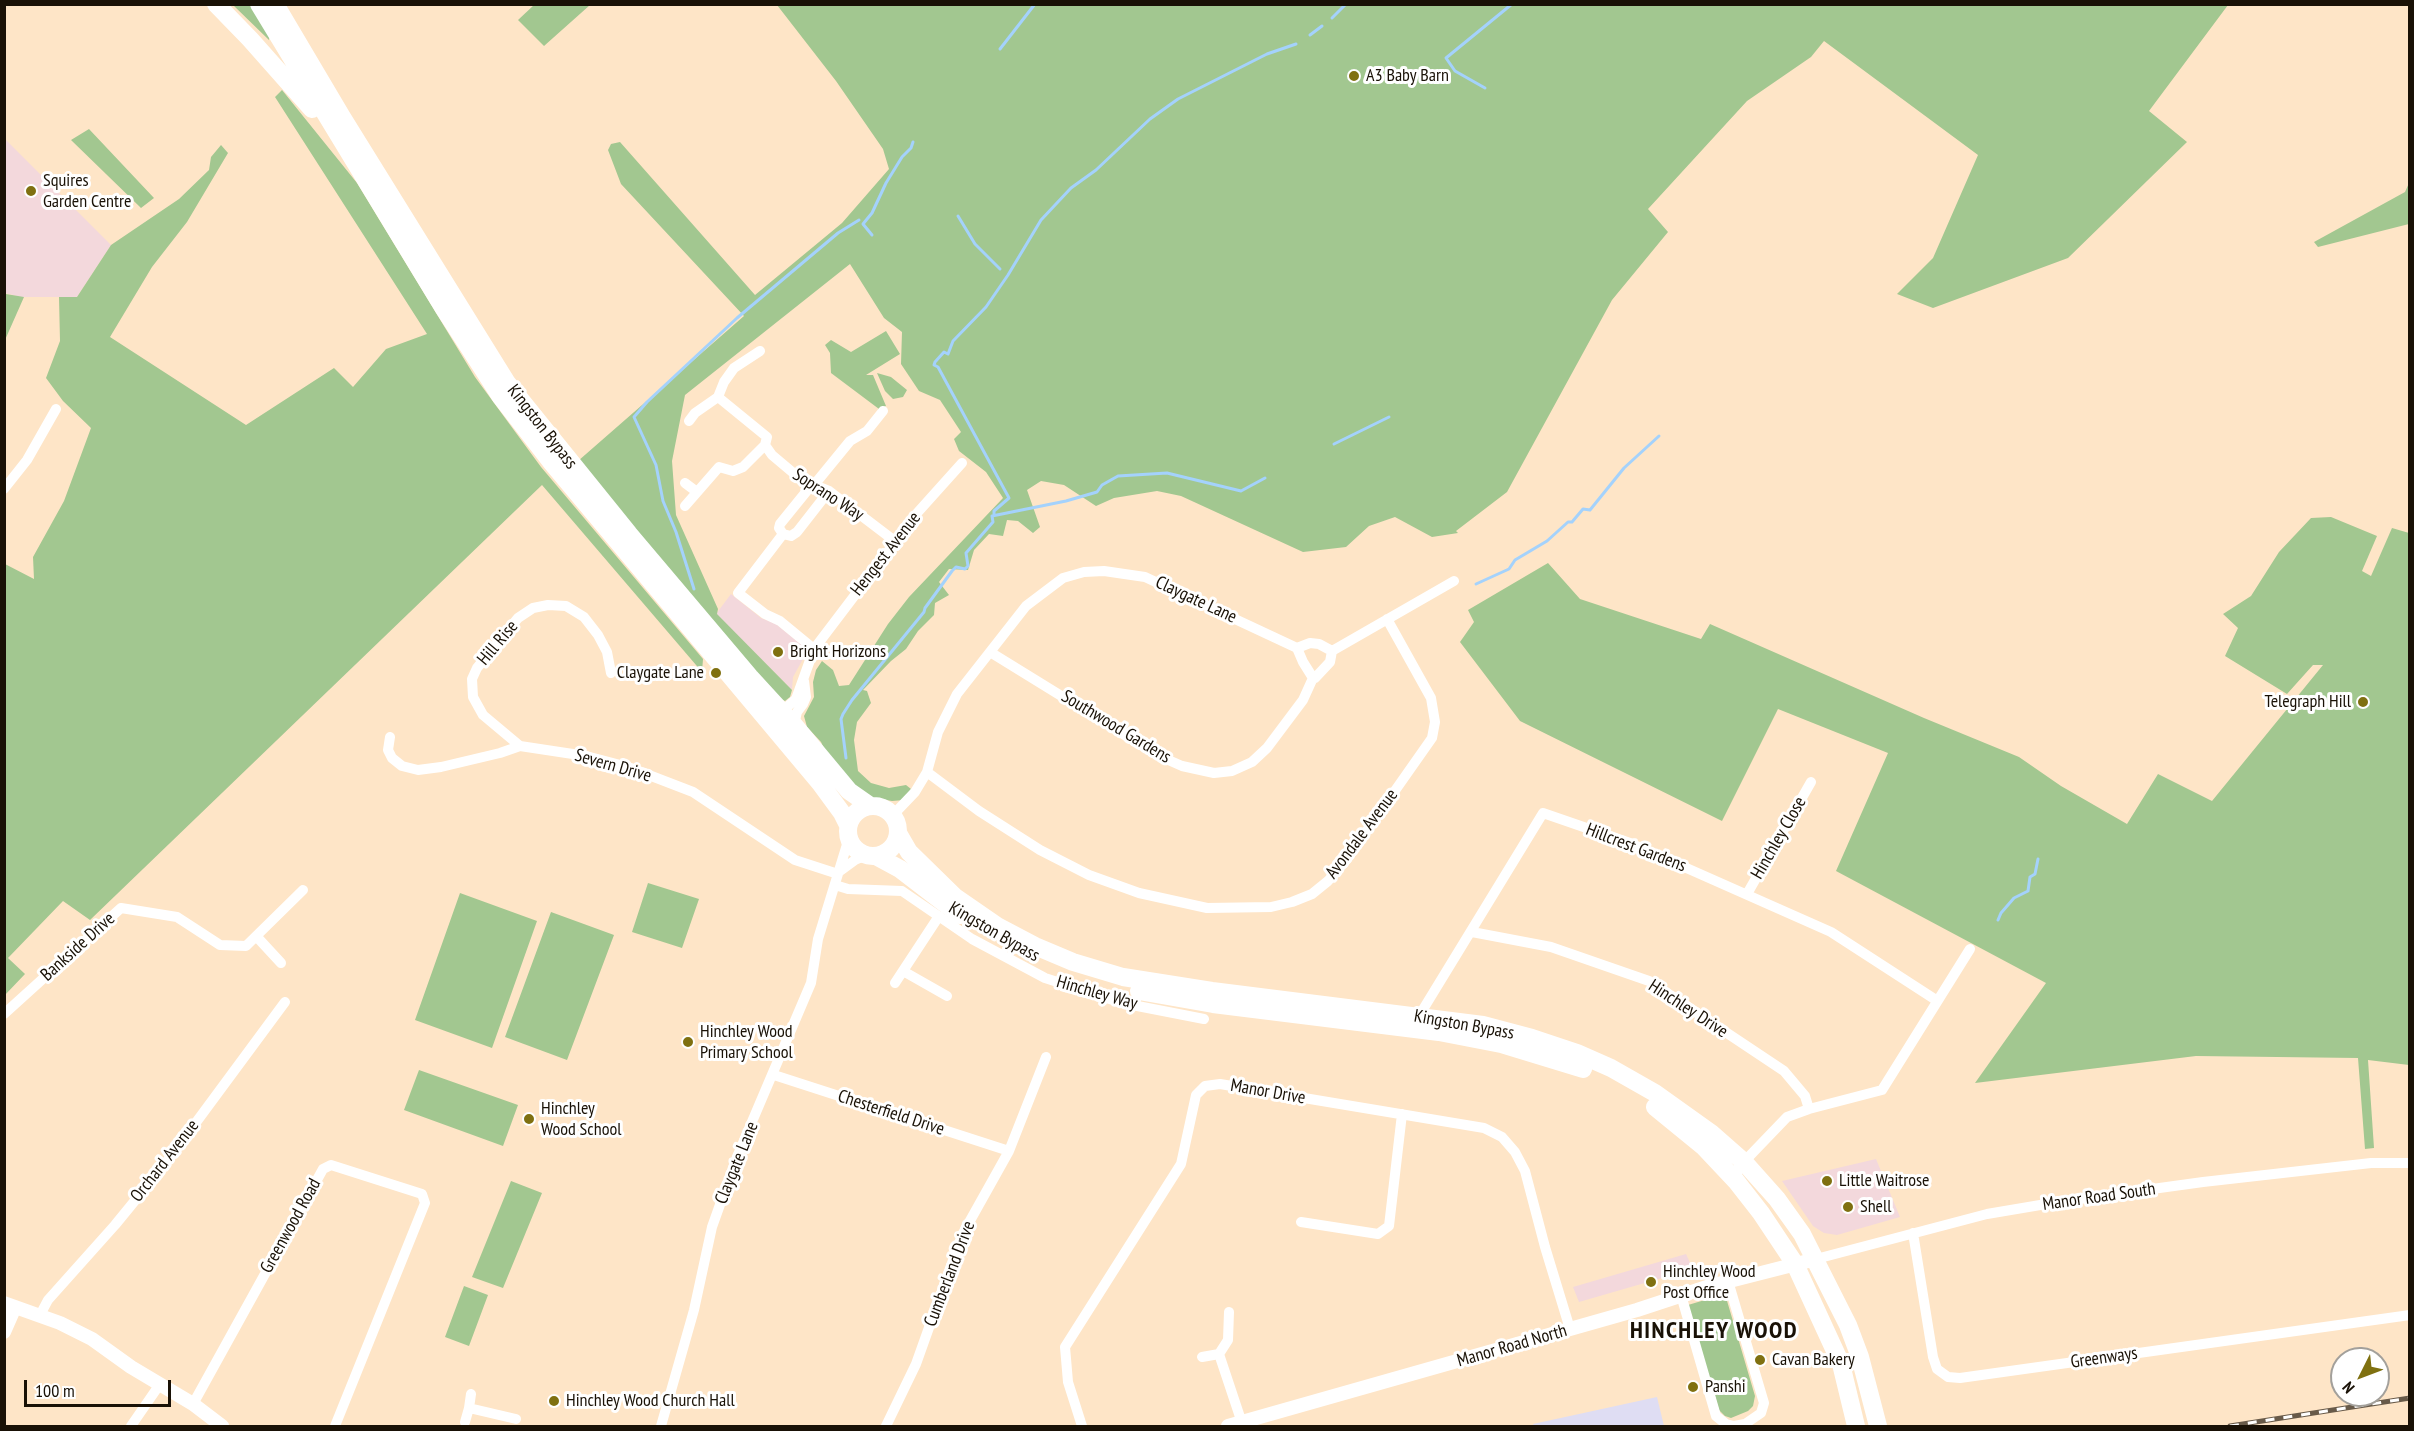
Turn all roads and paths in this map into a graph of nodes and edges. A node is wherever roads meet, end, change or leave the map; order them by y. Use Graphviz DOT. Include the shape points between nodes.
graph roads {
  1 [pos="216,4"];
  2 [pos="259,4"];
  3 [pos="275,4"];
  4 [pos="351,157"];
  5 [pos="760,351"];
  6 [pos="718,397"];
  7 [pos="56,409"];
  8 [pos="883,411"];
  9 [pos="689,421"];
  10 [pos="765,445"];
  11 [pos="962,463"];
  12 [pos="685,483"];
  13 [pos="812,486"];
  14 [pos="4,489"];
  15 [pos="829,491"];
  16 [pos="697,492"];
  17 [pos="686,506"];
  18 [pos="783,534"];
  19 [pos="896,542"];
  20 [pos="1454,581"];
  21 [pos="1387,619"];
  22 [pos="1297,648"];
  23 [pos="814,649"];
  24 [pos="1332,651"];
  25 [pos="990,652"];
  26 [pos="611,673"];
  27 [pos="803,675"];
  28 [pos="1313,678"];
  29 [pos="788,718"];
  30 [pos="390,737"];
  31 [pos="520,746"];
  32 [pos="809,770"];
  33 [pos="927,772"];
  34 [pos="1811,782"];
  35 [pos="869,806"];
  36 [pos="894,815"];
  37 [pos="848,831"];
  38 [pos="898,833"];
  39 [pos="872,856"];
  40 [pos="838,877"];
  41 [pos="303,890"];
  42 [pos="1747,894"];
  43 [pos="939,916"];
  44 [pos="1472,932"];
  45 [pos="257,937"];
  46 [pos="1970,949"];
  47 [pos="281,963"];
  48 [pos="903,971"];
  49 [pos="895,982"];
  50 [pos="947,996"];
  51 [pos="1936,1000"];
  52 [pos="285,1002"];
  53 [pos="4,1014"];
  54 [pos="1419,1016"];
  55 [pos="1204,1019"];
  56 [pos="1046,1057"];
  57 [pos="774,1075"];
  58 [pos="1809,1109"];
  59 [pos="1402,1114"];
  60 [pos="1009,1151"];
  61 [pos="2409,1162"];
  62 [pos="1745,1163"];
  63 [pos="1736,1181"];
  64 [pos="1301,1222"];
  65 [pos="1913,1233"];
  66 [pos="1816,1259"];
  67 [pos="1795,1264"];
  68 [pos="1728,1281"];
  69 [pos="1681,1295"];
  70 [pos="10,1305"];
  71 [pos="1229,1312"];
  72 [pos="40,1315"];
  73 [pos="2409,1316"];
  74 [pos="1570,1329"];
  75 [pos="4,1332"];
  76 [pos="1219,1354"];
  77 [pos="1202,1357"];
  78 [pos="1841,1364"];
  79 [pos="160,1384"];
  80 [pos="471,1394"];
  81 [pos="193,1404"];
  82 [pos="469,1408"];
  83 [pos="516,1419"];
  84 [pos="498,1421"];
  85 [pos="465,1422"];
  86 [pos="1235,1425"];
  87 [pos="131,1426"];
  88 [pos="222,1426"];
  89 [pos="335,1426"];
  90 [pos="661,1426"];
  91 [pos="886,1426"];
  92 [pos="1082,1426"];
  93 [pos="1745,1426"];
  94 [pos="1856,1426"];
  95 [pos="1878,1426"];
  1 -- 4 [label="highway" via="298,92"];
  2 -- 4 [label="highway"];
  3 -- 29 [label="highway, Kingston Bypass" via="507,383 629,534"];
  4 -- 32 [label="highway, Kingston Bypass" via="501,397"];
  5 -- 6 [label="street" via="734,368"];
  6 -- 9 [label="street"];
  6 -- 10 [label="street, Soprano Way" via="767,437"];
  7 -- 14 [label="street" via="27,460"];
  8 -- 13 [label="street" via="867,431 850,441"];
  10 -- 13 [label="street, Soprano Way"];
  10 -- 16 [label="street" via="743,467 733,471 719,467"];
  11 -- 19 [label="street, Hengest Avenue"];
  12 -- 16 [label="street"];
  13 -- 15 [label="street, Soprano Way"];
  13 -- 18 [label="street" via="780,524"];
  15 -- 18 [label="street" via="797,532 791,536"];
  15 -- 19 [label="street, Soprano Way"];
  16 -- 17 [label="street"];
  18 -- 23 [label="street" via="738,593"];
  19 -- 23 [label="street, Hengest Avenue"];
  20 -- 21 [label="street"];
  21 -- 24 [label="street"];
  21 -- 33 [label="street, Avondale Avenue" via="1431,698 1435,722 1432,738 1347,859 1312,894 1292,902 1271,908 1208,908 1139,893 1040,850"];
  22 -- 24 [label="street, Claygate Lane" via="1310,643"];
  22 -- 25 [label="street, Claygate Lane" via="1163,583 1104,571 1063,578 1036,597"];
  22 -- 28 [label="street"];
  23 -- 27 [label="street, Hengest Avenue"];
  24 -- 28 [label="street" via="1330,662"];
  25 -- 28 [label="street, Southwood Gardens" via="1157,755 1214,773 1232,771 1252,762 1267,748 1303,700"];
  25 -- 33 [label="street, Claygate Lane" via="946,712"];
  26 -- 31 [label="street, Hill Rise" via="607,652 584,616 566,606 548,605 533,608 518,618 471,679 473,697 483,715"];
  27 -- 29 [label="street, Hengest Avenue"];
  27 -- 29 [label="street" via="806,696"];
  29 -- 32 [label="street" via="776,721"];
  29 -- 35 [label="highway, Kingston Bypass" via="849,791"];
  30 -- 31 [label="street, Severn Drive" via="388,750 392,758 402,766 418,770"];
  31 -- 40 [label="street, Severn Drive" via="628,767 693,792 795,860"];
  32 -- 37 [label="highway, Kingston Bypass" via="842,813"];
  33 -- 36 [label="street, Claygate Lane"];
  34 -- 42 [label="street, Hinchley Close"];
  35 -- 36 [label="highway" via="879,806"];
  35 -- 37 [label="highway" via="859,809"];
  36 -- 38 [label="highway"];
  37 -- 39 [label="highway" via="855,848"];
  37 -- 40 [label="street, Claygate Lane"];
  38 -- 39 [label="highway" via="890,850"];
  38 -- 54 [label="highway, Kingston Bypass" via="909,852 956,897 998,926 1073,962 1123,977 1183,987"];
  39 -- 40 [label="street" via="855,860"];
  39 -- 63 [label="highway, Kingston Bypass" via="900,869 952,910 1010,945 1064,970 1121,987 1213,1005 1439,1032 1568,1063 1647,1102 1704,1147"];
  40 -- 43 [label="street, Hinchley Way" via="848,889 902,891"];
  40 -- 57 [label="street, Claygate Lane" via="818,939 811,983"];
  41 -- 45 [label="street, Bankside Drive"];
  42 -- 44 [label="street, Hillcrest Gardens" via="1630,843 1543,813"];
  42 -- 51 [label="street, Hillcrest Gardens" via="1831,932"];
  43 -- 48 [label="street"];
  43 -- 55 [label="street, Hinchley Way" via="972,939 1045,978 1122,1003"];
  44 -- 54 [label="street, Hillcrest Gardens"];
  44 -- 58 [label="street, Hinchley Drive" via="1551,947 1649,981 1784,1071 1805,1096"];
  45 -- 47 [label="street"];
  45 -- 53 [label="street, Bankside Drive" via="246,946 220,945 177,917 121,908"];
  46 -- 51 [label="street"];
  48 -- 49 [label="street"];
  48 -- 50 [label="street"];
  51 -- 58 [label="street" via="1882,1090"];
  52 -- 72 [label="street, Orchard Avenue" via="169,1159 48,1300"];
  54 -- 62 [label="highway, Kingston Bypass" via="1483,1025 1532,1038 1611,1068 1683,1112"];
  56 -- 60 [label="street, Cumberland Drive"];
  57 -- 60 [label="street, Chesterfield Drive"];
  57 -- 90 [label="street, Claygate Lane" via="737,1157 712,1227 694,1310"];
  58 -- 62 [label="street" via="1787,1117"];
  59 -- 64 [label="street" via="1389,1226 1378,1234"];
  59 -- 74 [label="street, Manor Drive" via="1484,1128 1502,1137 1515,1152 1525,1171"];
  59 -- 92 [label="street, Manor Drive" via="1220,1084 1205,1086 1196,1095 1181,1164 1065,1347 1068,1382"];
  60 -- 91 [label="street, Cumberland Drive" via="962,1235 916,1364"];
  61 -- 65 [label="street, Manor Road South" via="2203,1182 2058,1202 1987,1214"];
  62 -- 63 [label="street" via="1738,1168"];
  62 -- 66 [label="highway, Kingston Bypass" via="1777,1199"];
  62 -- 67 [label="highway" via="1797,1247"];
  63 -- 67 [label="highway, Kingston Bypass"];
  65 -- 66 [label="street, Manor Road South"];
  65 -- 73 [label="street, Greenways" via="1933,1357 1937,1369 1948,1377"];
  66 -- 67 [label="street, Manor Road South"];
  66 -- 78 [label="highway" via="1811,1274 1840,1346"];
  66 -- 95 [label="highway, Kingston Bypass" via="1860,1357"];
  67 -- 68 [label="street, Manor Road North"];
  67 -- 78 [label="highway, Kingston Bypass"];
  68 -- 69 [label="street, Manor Road North"];
  68 -- 93 [label="street" via="1764,1403 1761,1413"];
  69 -- 74 [label="street, Manor Road North"];
  69 -- 93 [label="street" via="1716,1416 1726,1424"];
  70 -- 72 [label="street"];
  70 -- 75 [label="street"];
  71 -- 76 [label="street" via="1228,1340"];
  72 -- 79 [label="street" via="92,1339"];
  74 -- 86 [label="street, Manor Road North"];
  76 -- 77 [label="street"];
  76 -- 86 [label="street"];
  78 -- 94 [label="highway, Kingston Bypass"];
  79 -- 81 [label="street"];
  79 -- 87 [label="street"];
  80 -- 82 [label="street"];
  81 -- 88 [label="street"];
  81 -- 89 [label="street, Greenwood Road" via="323,1169 331,1165 422,1194 425,1203"];
  82 -- 84 [label="street"];
  82 -- 85 [label="street"];
  83 -- 84 [label="street"];
}
